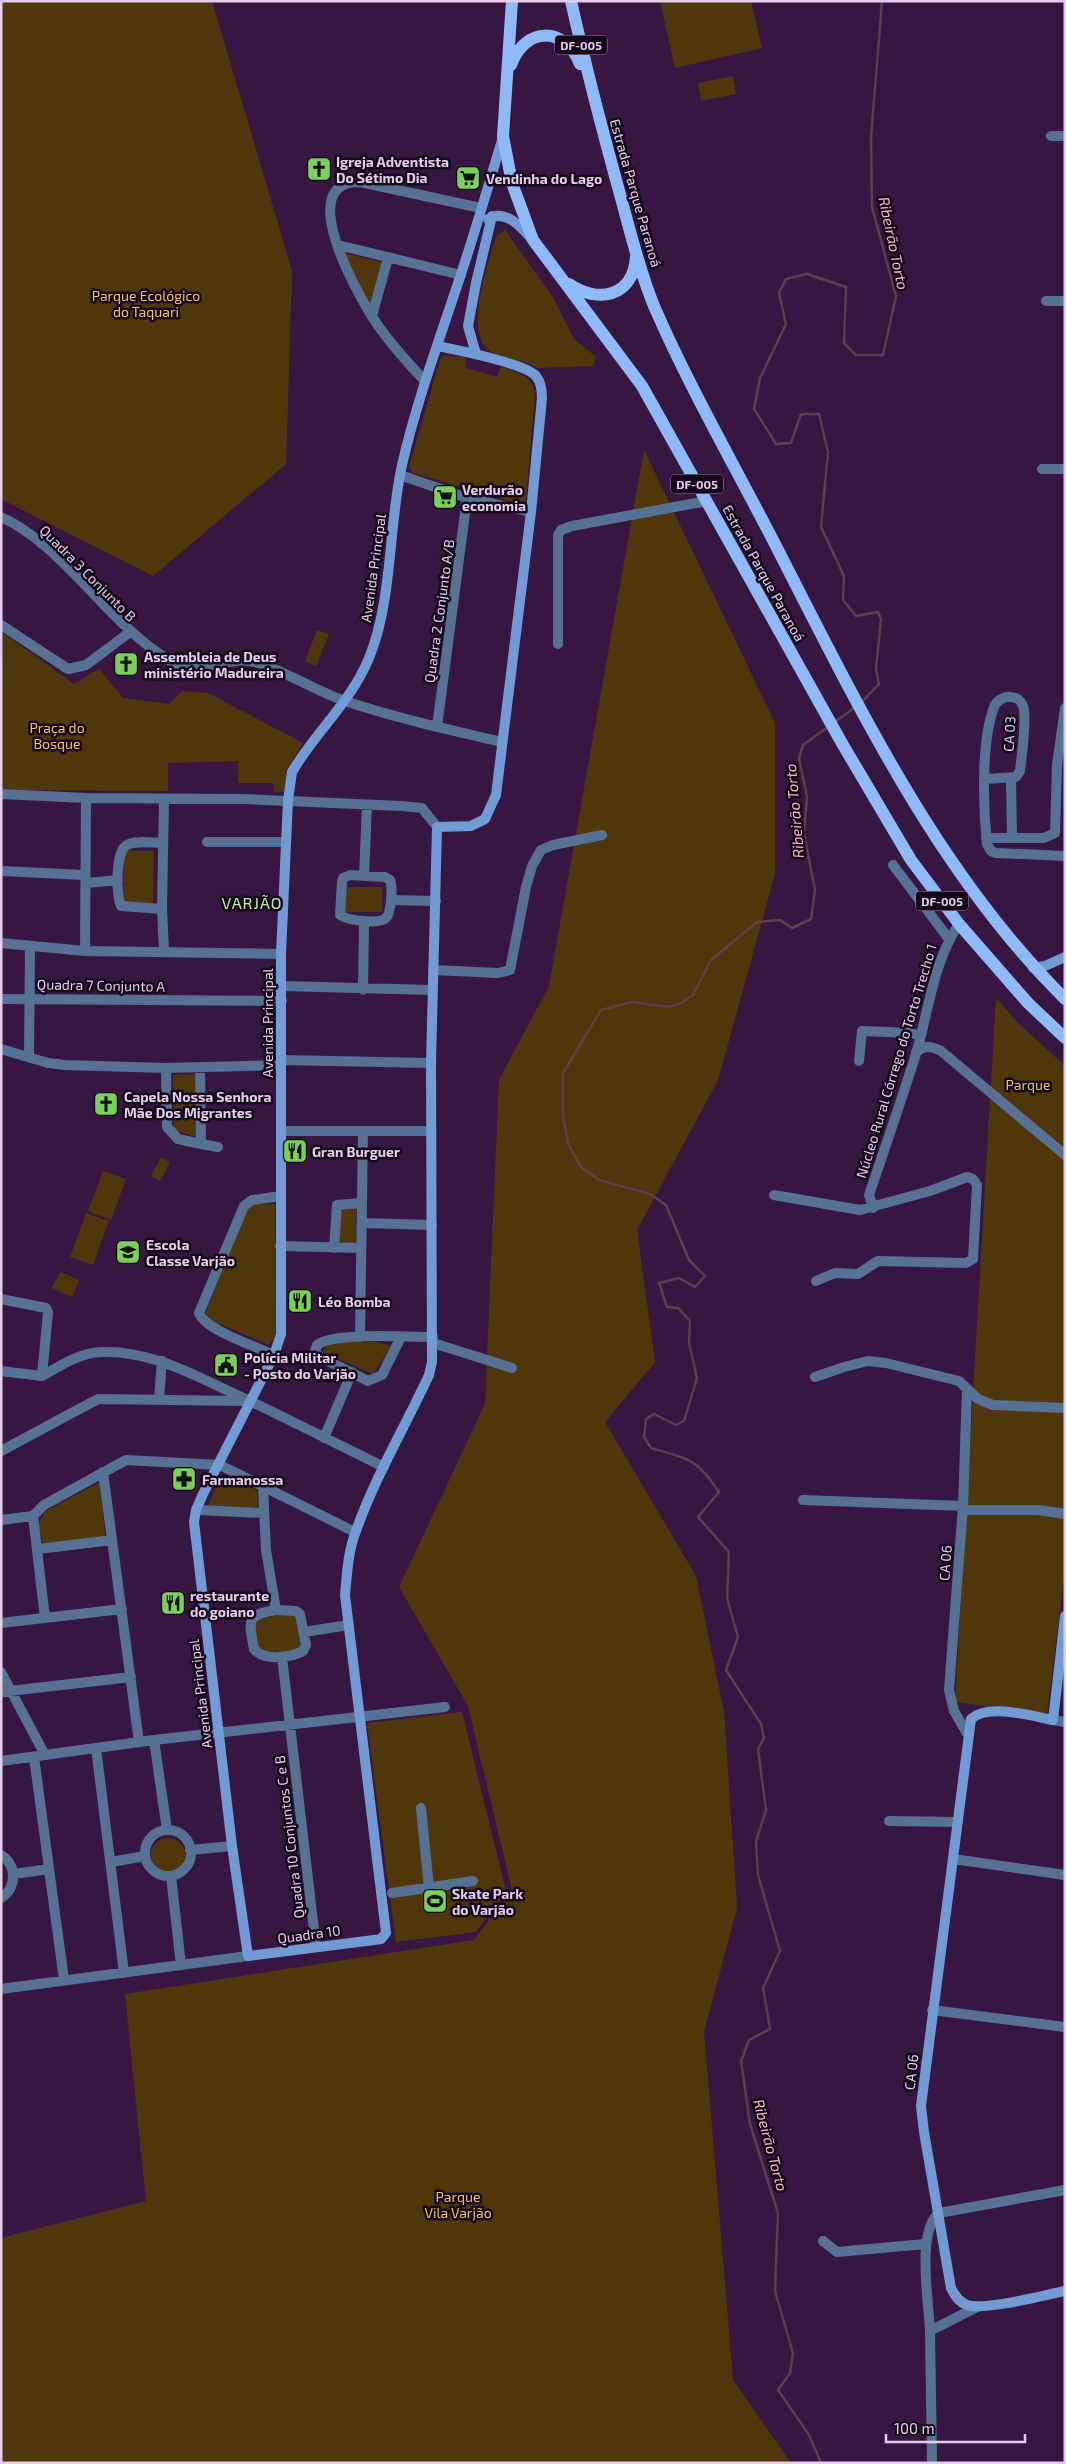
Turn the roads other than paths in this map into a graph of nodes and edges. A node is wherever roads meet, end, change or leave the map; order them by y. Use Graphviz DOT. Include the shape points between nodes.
graph roads {
  1 [pos="512,1"];
  2 [pos="571,1"];
  3 [pos="507,79"];
  4 [pos="590,89"];
  5 [pos="503,136"];
  6 [pos="1051,136"];
  7 [pos="1065,136"];
  8 [pos="481,208"];
  9 [pos="492,216"];
  10 [pos="476,226"];
  11 [pos="533,240"];
  12 [pos="338,245"];
  13 [pos="636,254"];
  14 [pos="388,258"];
  15 [pos="461,276"];
  16 [pos="563,280"];
  17 [pos="1046,301"];
  18 [pos="1065,301"];
  19 [pos="372,316"];
  20 [pos="437,346"];
  21 [pos="476,354"];
  22 [pos="425,381"];
  23 [pos="1042,469"];
  24 [pos="1065,469"];
  25 [pos="400,475"];
  26 [pos="468,498"];
  27 [pos="707,501"];
  28 [pos="531,512"];
  29 [pos="1,517"];
  30 [pos="1,626"];
  31 [pos="130,632"];
  32 [pos="558,644"];
  33 [pos="344,701"];
  34 [pos="1065,708"];
  35 [pos="437,727"];
  36 [pos="502,742"];
  37 [pos="1011,778"];
  38 [pos="985,779"];
  39 [pos="1,794"];
  40 [pos="86,798"];
  41 [pos="164,799"];
  42 [pos="288,800"];
  43 [pos="367,805"];
  44 [pos="437,827"];
  45 [pos="602,835"];
  46 [pos="986,838"];
  47 [pos="1012,838"];
  48 [pos="207,842"];
  49 [pos="285,842"];
  50 [pos="162,843"];
  51 [pos="1065,856"];
  52 [pos="893,865"];
  53 [pos="1,871"];
  54 [pos="364,876"];
  55 [pos="85,879"];
  56 [pos="118,880"];
  57 [pos="391,900"];
  58 [pos="436,901"];
  59 [pos="162,909"];
  60 [pos="364,921"];
  61 [pos="959,924"];
  62 [pos="949,939"];
  63 [pos="1,943"];
  64 [pos="30,946"];
  65 [pos="85,951"];
  66 [pos="164,951"];
  67 [pos="281,954"];
  68 [pos="1065,957"];
  69 [pos="1033,968"];
  70 [pos="433,970"];
  71 [pos="282,986"];
  72 [pos="364,990"];
  73 [pos="432,990"];
  74 [pos="29,998"];
  75 [pos="1,999"];
  76 [pos="1065,999"];
  77 [pos="282,1001"];
  78 [pos="921,1036"];
  79 [pos="1065,1038"];
  80 [pos="1,1049"];
  81 [pos="916,1052"];
  82 [pos="29,1057"];
  83 [pos="859,1061"];
  84 [pos="281,1062"];
  85 [pos="431,1063"];
  86 [pos="200,1066"];
  87 [pos="166,1068"];
  88 [pos="282,1131"];
  89 [pos="431,1131"];
  90 [pos="363,1132"];
  91 [pos="201,1144"];
  92 [pos="218,1147"];
  93 [pos="1065,1155"];
  94 [pos="774,1195"];
  95 [pos="281,1196"];
  96 [pos="362,1203"];
  97 [pos="873,1208"];
  98 [pos="362,1224"];
  99 [pos="432,1225"];
  100 [pos="280,1246"];
  101 [pos="334,1248"];
  102 [pos="362,1248"];
  103 [pos="816,1282"];
  104 [pos="1,1299"];
  105 [pos="360,1337"];
  106 [pos="401,1337"];
  107 [pos="433,1338"];
  108 [pos="274,1355"];
  109 [pos="162,1361"];
  110 [pos="512,1368"];
  111 [pos="1,1371"];
  112 [pos="352,1372"];
  113 [pos="42,1376"];
  114 [pos="815,1378"];
  115 [pos="967,1389"];
  116 [pos="159,1398"];
  117 [pos="250,1401"];
  118 [pos="1065,1408"];
  119 [pos="324,1438"];
  120 [pos="1,1451"];
  121 [pos="220,1464"];
  122 [pos="384,1467"];
  123 [pos="103,1472"];
  124 [pos="263,1487"];
  125 [pos="803,1500"];
  126 [pos="962,1508"];
  127 [pos="196,1510"];
  128 [pos="264,1512"];
  129 [pos="1065,1514"];
  130 [pos="33,1516"];
  131 [pos="1,1520"];
  132 [pos="355,1532"];
  133 [pos="112,1540"];
  134 [pos="38,1549"];
  135 [pos="122,1608"];
  136 [pos="276,1610"];
  137 [pos="1065,1616"];
  138 [pos="45,1618"];
  139 [pos="1,1623"];
  140 [pos="349,1625"];
  141 [pos="304,1632"];
  142 [pos="282,1657"];
  143 [pos="1,1672"];
  144 [pos="131,1677"];
  145 [pos="6,1692"];
  146 [pos="445,1706"];
  147 [pos="359,1717"];
  148 [pos="1052,1720"];
  149 [pos="1065,1722"];
  150 [pos="289,1725"];
  151 [pos="218,1734"];
  152 [pos="968,1734"];
  153 [pos="154,1740"];
  154 [pos="139,1742"];
  155 [pos="96,1748"];
  156 [pos="45,1755"];
  157 [pos="34,1757"];
  158 [pos="1,1761"];
  159 [pos="421,1808"];
  160 [pos="889,1821"];
  161 [pos="958,1822"];
  162 [pos="167,1830"];
  163 [pos="232,1846"];
  164 [pos="190,1850"];
  165 [pos="1,1855"];
  166 [pos="145,1856"];
  167 [pos="953,1859"];
  168 [pos="111,1862"];
  169 [pos="49,1869"];
  170 [pos="14,1874"];
  171 [pos="1065,1875"];
  172 [pos="171,1876"];
  173 [pos="473,1881"];
  174 [pos="429,1888"];
  175 [pos="392,1893"];
  176 [pos="1,1898"];
  177 [pos="316,1947"];
  178 [pos="248,1956"];
  179 [pos="181,1965"];
  180 [pos="124,1972"];
  181 [pos="64,1980"];
  182 [pos="1,1988"];
  183 [pos="932,2010"];
  184 [pos="1065,2027"];
  185 [pos="1065,2190"];
  186 [pos="939,2213"];
  187 [pos="823,2241"];
  188 [pos="925,2244"];
  189 [pos="1065,2291"];
  190 [pos="977,2307"];
  191 [pos="930,2331"];
  192 [pos="932,2463"];
  1 -- 3 [label="main road, Estrada Parque Paranoá / DF-005"];
  2 -- 4 [label="main road, Estrada Parque Paranoá / DF-005"];
  3 -- 4 [label="main road" via="515,55 527,40 549,35 570,45"];
  3 -- 5 [label="main road, Estrada Parque Paranoá / DF-005"];
  4 -- 13 [label="main road, Estrada Parque Paranoá / DF-005"];
  5 -- 8 [label="street, Avenida Principal"];
  5 -- 11 [label="main road, Estrada Parque Paranoá / DF-005" via="512,183"];
  6 -- 7 [label="street"];
  8 -- 10 [label="street, Avenida Principal"];
  8 -- 12 [label="street" via="352,182 336,190 329,207"];
  9 -- 10 [label="street"];
  9 -- 11 [label="street" via="503,216 517,222"];
  9 -- 21 [label="street" via="468,326"];
  10 -- 15 [label="street, Avenida Principal"];
  11 -- 16 [label="main road, Estrada Parque Paranoá / DF-005"];
  12 -- 14 [label="street"];
  12 -- 19 [label="street"];
  13 -- 16 [label="main road" via="633,273 620,289 610,294 588,294"];
  13 -- 69 [label="main road, Estrada Parque Paranoá / DF-005" via="654,306 872,729 963,876"];
  14 -- 15 [label="street"];
  14 -- 19 [label="street"];
  15 -- 20 [label="street, Avenida Principal"];
  16 -- 27 [label="main road, Estrada Parque Paranoá / DF-005" via="642,386"];
  17 -- 18 [label="street"];
  19 -- 22 [label="street" via="396,350"];
  20 -- 21 [label="street"];
  20 -- 22 [label="street, Avenida Principal"];
  21 -- 28 [label="street" via="526,369 536,376 540,384 541,408"];
  22 -- 25 [label="street, Avenida Principal"];
  23 -- 24 [label="street"];
  25 -- 26 [label="street"];
  25 -- 33 [label="street, Avenida Principal" via="384,609 368,660"];
  26 -- 28 [label="street"];
  26 -- 35 [label="street, Quadra 2 Conjunto A/B"];
  27 -- 32 [label="street" via="561,530 558,536"];
  27 -- 61 [label="main road, Estrada Parque Paranoá / DF-005" via="842,745 911,860"];
  28 -- 36 [label="street"];
  29 -- 31 [label="street, Quadra 3 Conjunto B" via="28,532 54,555"];
  30 -- 31 [label="street, Quadra 3 Conjunto B" via="68,670 86,665"];
  31 -- 33 [label="street" via="172,663 192,668 255,662"];
  33 -- 35 [label="street"];
  33 -- 42 [label="street, Avenida Principal" via="292,772"];
  34 -- 47 [label="street" via="1057,765 1055,833 1044,838"];
  35 -- 36 [label="street"];
  36 -- 44 [label="street" via="496,795 485,819 471,826"];
  37 -- 38 [label="street"];
  37 -- 38 [label="street, CA 03" via="1020,771 1024,709 1011,696 999,699 994,708"];
  37 -- 47 [label="street, CA 03"];
  38 -- 46 [label="street, CA 03"];
  39 -- 40 [label="street"];
  40 -- 41 [label="street"];
  40 -- 55 [label="street"];
  41 -- 42 [label="street"];
  41 -- 50 [label="street"];
  42 -- 43 [label="street"];
  42 -- 49 [label="street, Avenida Principal"];
  43 -- 44 [label="street" via="422,808"];
  43 -- 54 [label="street"];
  44 -- 58 [label="street"];
  45 -- 70 [label="street" via="541,850 532,866 512,966 507,972"];
  46 -- 47 [label="street"];
  46 -- 51 [label="street" via="988,848 996,852"];
  48 -- 49 [label="street"];
  49 -- 67 [label="street, Avenida Principal"];
  50 -- 56 [label="street" via="124,846 120,854"];
  50 -- 59 [label="street"];
  52 -- 62 [label="street"];
  53 -- 55 [label="street"];
  54 -- 57 [label="street" via="388,878 392,884"];
  54 -- 60 [label="street" via="343,878 340,915"];
  55 -- 56 [label="street"];
  55 -- 65 [label="street"];
  56 -- 59 [label="street" via="121,906"];
  57 -- 58 [label="street"];
  57 -- 60 [label="street" via="388,917"];
  58 -- 70 [label="street"];
  59 -- 66 [label="street"];
  60 -- 72 [label="street"];
  61 -- 62 [label="street, Núcleo Rural Córrego do Torto Trecho 1"];
  61 -- 79 [label="main road, Estrada Parque Paranoá / DF-005" via="1028,1003"];
  62 -- 78 [label="street, Núcleo Rural Córrego do Torto Trecho 1" via="939,964"];
  63 -- 64 [label="street"];
  64 -- 65 [label="street"];
  64 -- 74 [label="street"];
  65 -- 66 [label="street"];
  66 -- 67 [label="street"];
  67 -- 71 [label="street, Avenida Principal"];
  68 -- 69 [label="street"];
  69 -- 76 [label="main road, Estrada Parque Paranoá / DF-005"];
  70 -- 73 [label="street"];
  71 -- 72 [label="street"];
  71 -- 77 [label="street, Avenida Principal"];
  72 -- 73 [label="street"];
  73 -- 85 [label="street"];
  74 -- 75 [label="street"];
  74 -- 77 [label="street, Quadra 7 Conjunto A"];
  74 -- 82 [label="street, Quadra 7 Conjunto A"];
  77 -- 84 [label="street, Avenida Principal"];
  78 -- 81 [label="street, Núcleo Rural Córrego do Torto Trecho 1"];
  78 -- 83 [label="street" via="862,1031"];
  80 -- 82 [label="street"];
  81 -- 93 [label="street" via="932,1046 941,1051"];
  81 -- 97 [label="street, Núcleo Rural Córrego do Torto Trecho 1" via="869,1195"];
  82 -- 87 [label="street" via="57,1065"];
  84 -- 85 [label="street"];
  84 -- 86 [label="street"];
  84 -- 88 [label="street, Avenida Principal"];
  85 -- 89 [label="street"];
  86 -- 87 [label="street"];
  86 -- 91 [label="street"];
  87 -- 91 [label="street" via="167,1127 178,1140"];
  88 -- 90 [label="street"];
  88 -- 95 [label="street, Avenida Principal"];
  89 -- 90 [label="street"];
  89 -- 99 [label="street"];
  90 -- 96 [label="street"];
  91 -- 92 [label="street"];
  94 -- 97 [label="street" via="860,1210"];
  95 -- 100 [label="street, Avenida Principal"];
  95 -- 108 [label="street" via="252,1200 244,1206 199,1313 213,1328"];
  96 -- 98 [label="street"];
  96 -- 101 [label="street" via="336,1205"];
  97 -- 103 [label="street" via="967,1177 973,1179 977,1185 973,1258 966,1263 878,1261 864,1272 835,1273"];
  98 -- 99 [label="street"];
  98 -- 102 [label="street"];
  99 -- 107 [label="street"];
  100 -- 101 [label="street"];
  100 -- 108 [label="street, Avenida Principal" via="281,1334"];
  101 -- 102 [label="street"];
  102 -- 105 [label="street"];
  104 -- 113 [label="street" via="46,1308"];
  105 -- 106 [label="street"];
  105 -- 112 [label="street" via="324,1340 315,1351 320,1357"];
  106 -- 107 [label="street"];
  106 -- 112 [label="street" via="382,1375 368,1381"];
  107 -- 110 [label="street"];
  107 -- 122 [label="street" via="429,1375"];
  108 -- 117 [label="street, Avenida Principal"];
  109 -- 113 [label="street" via="130,1353 100,1352 72,1360"];
  109 -- 116 [label="street"];
  109 -- 117 [label="street"];
  111 -- 113 [label="street"];
  112 -- 119 [label="street"];
  114 -- 115 [label="street" via="868,1361 886,1362 959,1381"];
  115 -- 118 [label="street" via="978,1399 993,1405"];
  115 -- 126 [label="street, CA 06"];
  116 -- 117 [label="street"];
  116 -- 120 [label="street" via="90,1401"];
  117 -- 119 [label="street"];
  117 -- 121 [label="street, Avenida Principal"];
  119 -- 122 [label="street"];
  121 -- 123 [label="street" via="126,1460"];
  121 -- 124 [label="street"];
  121 -- 127 [label="street, Avenida Principal"];
  122 -- 132 [label="street"];
  123 -- 130 [label="street" via="44,1505"];
  123 -- 133 [label="street"];
  124 -- 128 [label="street"];
  124 -- 132 [label="street"];
  125 -- 126 [label="street"];
  126 -- 129 [label="street"];
  126 -- 152 [label="street, CA 06" via="949,1690 954,1711"];
  127 -- 128 [label="street"];
  127 -- 151 [label="street, Avenida Principal" via="197,1556"];
  128 -- 136 [label="street" via="266,1550"];
  130 -- 131 [label="street"];
  130 -- 134 [label="street"];
  132 -- 140 [label="street" via="345,1595"];
  133 -- 134 [label="street"];
  133 -- 135 [label="street"];
  134 -- 138 [label="street"];
  135 -- 138 [label="street"];
  135 -- 144 [label="street"];
  136 -- 141 [label="street" via="299,1612"];
  136 -- 142 [label="street" via="253,1615 250,1624 255,1651 261,1655"];
  137 -- 148 [label="street"];
  138 -- 139 [label="street"];
  140 -- 141 [label="street"];
  140 -- 147 [label="street"];
  141 -- 142 [label="street" via="306,1645 303,1651"];
  142 -- 150 [label="street, Quadra 10 Conjuntos C e B"];
  143 -- 145 [label="street"];
  144 -- 145 [label="street"];
  144 -- 154 [label="street"];
  145 -- 156 [label="street"];
  146 -- 147 [label="street"];
  147 -- 150 [label="street"];
  147 -- 177 [label="street, Quadra 10" via="386,1925 384,1936"];
  148 -- 149 [label="street"];
  148 -- 152 [label="street, CA 06" via="985,1712 972,1719"];
  150 -- 151 [label="street"];
  150 -- 177 [label="street, Quadra 10 Conjuntos C e B"];
  151 -- 153 [label="street"];
  151 -- 163 [label="street, Avenida Principal"];
  152 -- 161 [label="street, CA 06"];
  153 -- 154 [label="street"];
  153 -- 162 [label="street"];
  154 -- 155 [label="street"];
  155 -- 156 [label="street"];
  155 -- 168 [label="street"];
  156 -- 157 [label="street"];
  157 -- 158 [label="street"];
  157 -- 169 [label="street"];
  159 -- 174 [label="street"];
  160 -- 161 [label="street"];
  161 -- 167 [label="street, CA 06"];
  162 -- 164 [label="street" via="178,1833"];
  162 -- 166 [label="street" via="150,1838"];
  163 -- 164 [label="street"];
  163 -- 178 [label="street, Avenida Principal"];
  164 -- 172 [label="street" via="189,1862 182,1872"];
  165 -- 170 [label="street"];
  166 -- 168 [label="street"];
  166 -- 172 [label="street" via="159,1875"];
  167 -- 171 [label="street"];
  167 -- 183 [label="street, CA 06"];
  168 -- 180 [label="street"];
  169 -- 170 [label="street"];
  169 -- 181 [label="street"];
  170 -- 176 [label="street" via="12,1887"];
  172 -- 179 [label="street"];
  173 -- 174 [label="street"];
  174 -- 175 [label="street"];
  177 -- 178 [label="street, Quadra 10"];
  178 -- 179 [label="street"];
  179 -- 180 [label="street"];
  180 -- 181 [label="street"];
  181 -- 182 [label="street"];
  183 -- 184 [label="street"];
  183 -- 186 [label="street, CA 06" via="921,2106"];
  185 -- 186 [label="street"];
  186 -- 188 [label="street" via="931,2221"];
  186 -- 190 [label="street, CA 06" via="951,2288 961,2302"];
  187 -- 188 [label="street" via="837,2252"];
  188 -- 191 [label="street"];
  189 -- 190 [label="street"];
  190 -- 191 [label="street"];
  191 -- 192 [label="street"];
}
